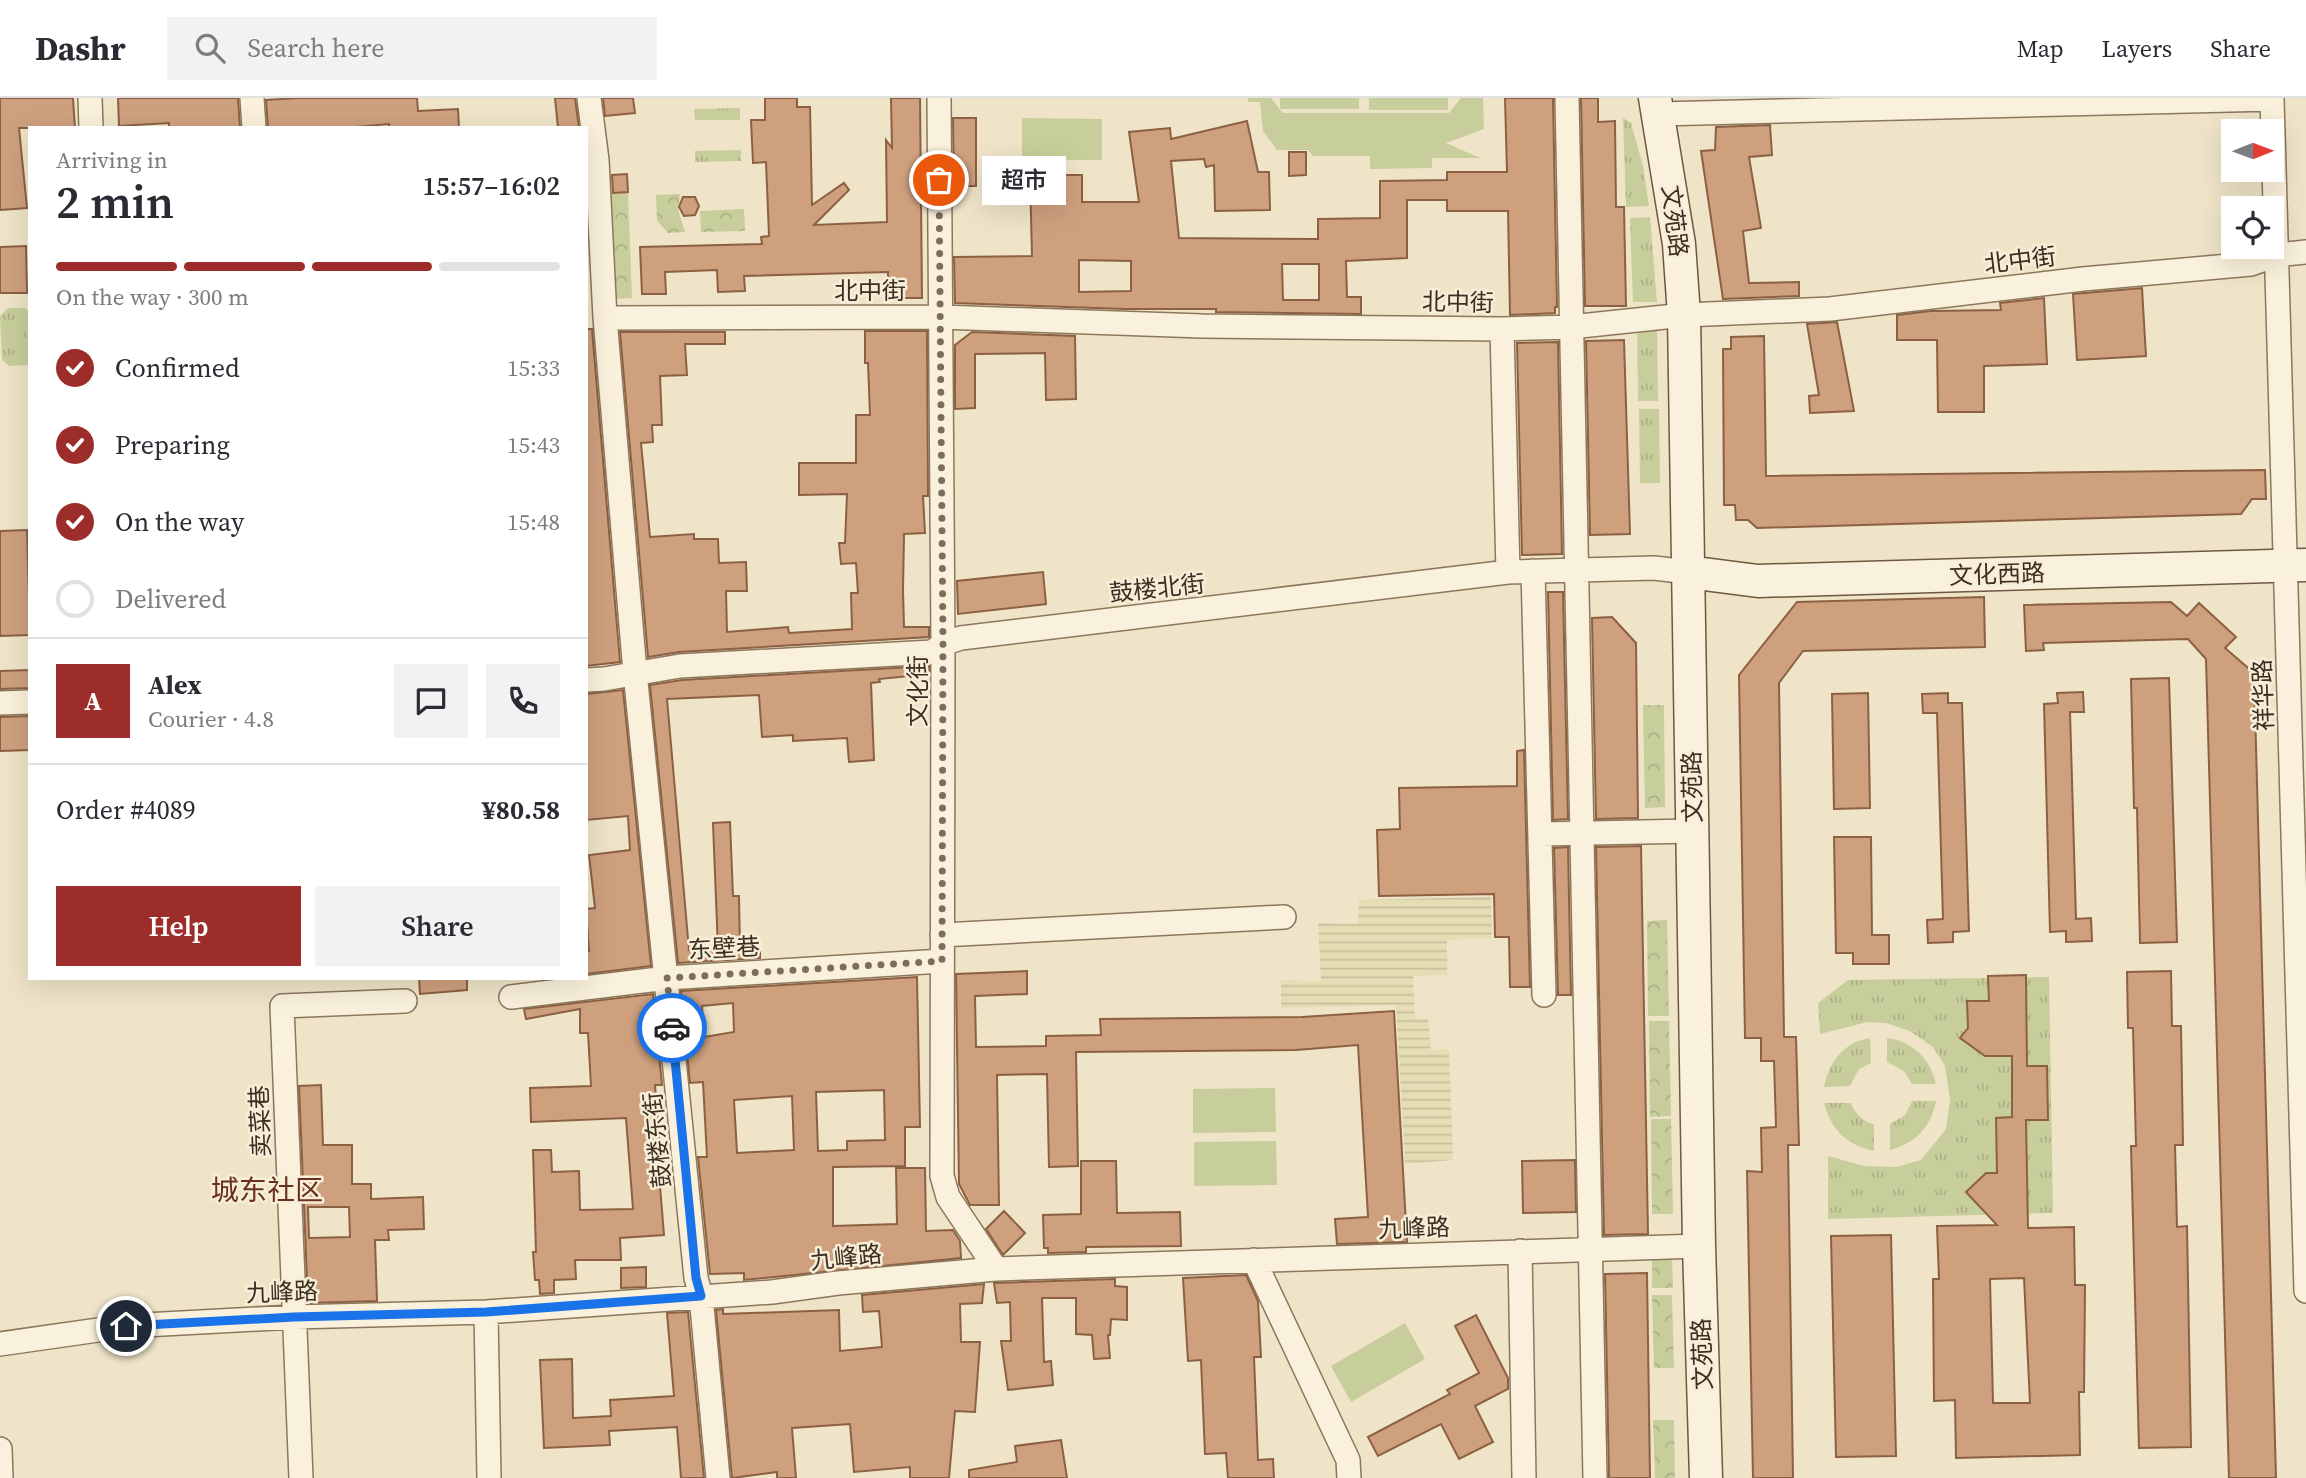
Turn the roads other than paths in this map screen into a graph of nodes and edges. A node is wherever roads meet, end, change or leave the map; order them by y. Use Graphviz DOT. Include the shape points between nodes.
graph roads {
  1 [pos="90,98"];
  2 [pos="252,98"];
  3 [pos="589,98"];
  4 [pos="939,98"];
  5 [pos="1567,98"];
  6 [pos="2272,98"];
  7 [pos="1656,106"];
  8 [pos="92,126"];
  9 [pos="254,126"];
  10 [pos="2274,196"];
  11 [pos="2306,252"];
  12 [pos="2284,254"];
  13 [pos="2265,259"];
  14 [pos="2276,259"];
  15 [pos="1684,315"];
  16 [pos="940,317"];
  17 [pos="606,321"];
  18 [pos="1571,327"];
  19 [pos="1502,329"];
  20 [pos="2296,565"];
  21 [pos="1576,570"];
  22 [pos="1534,571"];
  23 [pos="1508,572"];
  24 [pos="1688,572"];
  25 [pos="937,648"];
  26 [pos="635,672"];
  27 [pos="588,680"];
  28 [pos="28,702"];
  29 [pos="0,703"];
  30 [pos="1693,831"];
  31 [pos="1582,833"];
  32 [pos="1540,834"];
  33 [pos="1284,917"];
  34 [pos="942,935"];
  35 [pos="942,961"];
  36 [pos="667,973"];
  37 [pos="1544,995"];
  38 [pos="511,997"];
  39 [pos="405,1001"];
  40 [pos="1699,1246"];
  41 [pos="1590,1249"];
  42 [pos="1520,1251"];
  43 [pos="1254,1260"];
  44 [pos="996,1269"];
  45 [pos="2306,1291"];
  46 [pos="701,1296"];
  47 [pos="486,1312"];
  48 [pos="294,1317"];
  49 [pos="0,1344"];
  50 [pos="0,1449"];
  51 [pos="1,1478"];
  52 [pos="301,1478"];
  53 [pos="489,1478"];
  54 [pos="718,1478"];
  55 [pos="1349,1478"];
  56 [pos="1524,1478"];
  57 [pos="1595,1478"];
  58 [pos="1706,1478"];
  1 -- 8 [label="street"];
  2 -- 9 [label="street"];
  3 -- 17 [label="street, 鼓楼东街"];
  4 -- 16 [label="street, 文化街"];
  5 -- 18 [label="street"];
  6 -- 7 [label="street"];
  6 -- 10 [label="street, 祥华路"];
  7 -- 15 [label="main road, 文苑路" via="1679,244"];
  11 -- 12 [label="street, 北中街"];
  13 -- 15 [label="street, 北中街" via="1830,309"];
  14 -- 20 [label="street, 祥华路"];
  15 -- 18 [label="street, 北中街"];
  15 -- 24 [label="main road, 文苑路"];
  16 -- 17 [label="street, 北中街"];
  16 -- 19 [label="street, 北中街"];
  16 -- 25 [label="street, 文化街"];
  17 -- 26 [label="street, 鼓楼东街"];
  18 -- 19 [label="street, 北中街"];
  18 -- 21 [label="street"];
  19 -- 23 [label="street"];
  20 -- 24 [label="main road, 文化西路" via="1758,581"];
  20 -- 45 [label="street, 祥华路"];
  21 -- 22 [label="street, 鼓楼北街"];
  21 -- 24 [label="street, 鼓楼北街"];
  21 -- 31 [label="street"];
  22 -- 23 [label="street, 鼓楼北街"];
  22 -- 32 [label="street"];
  23 -- 25 [label="street, 鼓楼北街" via="1056,625 961,638"];
  24 -- 30 [label="main road, 文苑路"];
  25 -- 26 [label="street, 鼓楼北街"];
  25 -- 34 [label="street, 文化街"];
  26 -- 27 [label="street, 鼓楼北街"];
  26 -- 36 [label="street, 鼓楼东街"];
  28 -- 29 [label="street"];
  30 -- 31 [label="street"];
  30 -- 40 [label="main road, 文苑路"];
  31 -- 32 [label="street"];
  31 -- 41 [label="street"];
  32 -- 37 [label="street"];
  33 -- 34 [label="street"];
  34 -- 35 [label="street, 文化街"];
  35 -- 36 [label="street, 东壁巷"];
  35 -- 44 [label="street, 文化街" via="944,1189"];
  36 -- 38 [label="street, 东壁巷"];
  36 -- 46 [label="street, 鼓楼东街"];
  39 -- 48 [label="street, 卖菜巷" via="282,1006"];
  40 -- 41 [label="street, 九峰路"];
  40 -- 58 [label="main road, 文苑路"];
  41 -- 42 [label="street, 九峰路"];
  41 -- 57 [label="street"];
  42 -- 43 [label="street, 九峰路"];
  42 -- 56 [label="street"];
  43 -- 44 [label="street, 九峰路"];
  43 -- 55 [label="street" via="1348,1460"];
  44 -- 46 [label="street, 九峰路"];
  46 -- 47 [label="street, 九峰路"];
  46 -- 54 [label="street, 鼓楼东街"];
  47 -- 48 [label="street, 九峰路"];
  47 -- 53 [label="street"];
  48 -- 49 [label="street, 九峰路" via="126,1326"];
  48 -- 52 [label="street, 卖菜巷"];
  50 -- 51 [label="street"];
}
